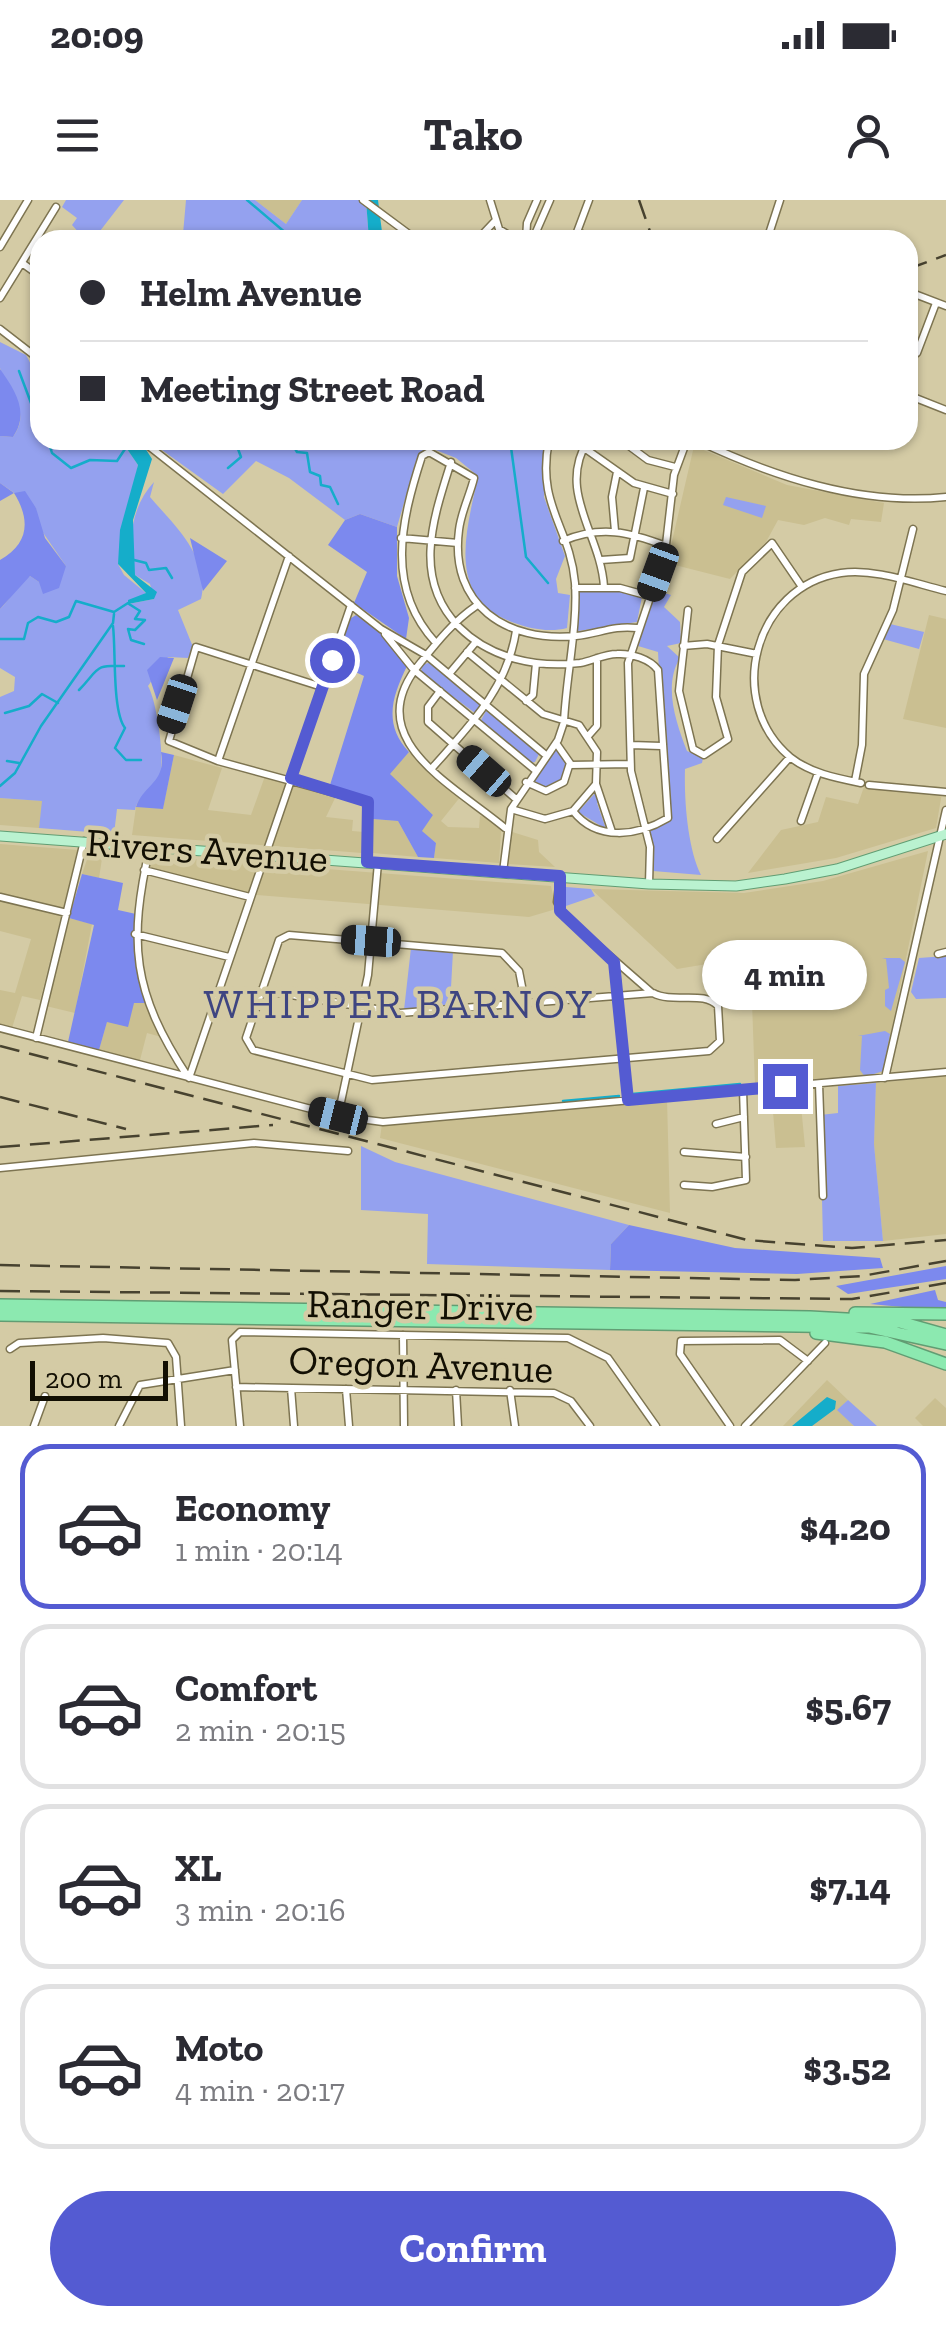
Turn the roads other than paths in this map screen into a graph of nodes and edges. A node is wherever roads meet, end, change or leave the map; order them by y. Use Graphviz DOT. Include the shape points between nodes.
graph roads {
  1 [pos="28,200"];
  2 [pos="363,200"];
  3 [pos="490,200"];
  4 [pos="537,200"];
  5 [pos="550,200"];
  6 [pos="590,200"];
  7 [pos="780,200"];
  8 [pos="56,207"];
  9 [pos="495,221"];
  10 [pos="42,230"];
  11 [pos="404,230"];
  12 [pos="486,230"];
  13 [pos="501,230"];
  14 [pos="526,230"];
  15 [pos="537,230"];
  16 [pos="578,230"];
  17 [pos="771,230"];
  18 [pos="0,247"];
  19 [pos="30,249"];
  20 [pos="22,262"];
  21 [pos="30,268"];
  22 [pos="918,296"];
  23 [pos="0,298"];
  24 [pos="936,303"];
  25 [pos="946,306"];
  26 [pos="0,329"];
  27 [pos="30,350"];
  28 [pos="918,350"];
  29 [pos="918,399"];
  30 [pos="946,410"];
  31 [pos="154,450"];
  32 [pos="549,450"];
  33 [pos="585,450"];
  34 [pos="593,450"];
  35 [pos="634,450"];
  36 [pos="683,450"];
  37 [pos="721,450"];
  38 [pos="451,462"];
  39 [pos="675,467"];
  40 [pos="618,472"];
  41 [pos="644,488"];
  42 [pos="673,494"];
  43 [pos="946,497"];
  44 [pos="912,529"];
  45 [pos="615,531"];
  46 [pos="590,532"];
  47 [pos="638,536"];
  48 [pos="402,538"];
  49 [pos="430,540"];
  50 [pos="564,541"];
  51 [pos="458,543"];
  52 [pos="666,546"];
  53 [pos="290,556"];
  54 [pos="601,560"];
  55 [pos="900,580"];
  56 [pos="604,587"];
  57 [pos="802,587"];
  58 [pos="575,588"];
  59 [pos="946,591"];
  60 [pos="649,596"];
  61 [pos="351,606"];
  62 [pos="476,606"];
  63 [pos="688,610"];
  64 [pos="454,622"];
  65 [pos="637,628"];
  66 [pos="380,629"];
  67 [pos="516,631"];
  68 [pos="570,636"];
  69 [pos="476,642"];
  70 [pos="436,643"];
  71 [pos="683,646"];
  72 [pos="718,646"];
  73 [pos="467,652"];
  74 [pos="757,654"];
  75 [pos="426,655"];
  76 [pos="630,655"];
  77 [pos="511,658"];
  78 [pos="596,658"];
  79 [pos="536,663"];
  80 [pos="566,664"];
  81 [pos="252,666"];
  82 [pos="414,670"];
  83 [pos="449,674"];
  84 [pos="502,680"];
  85 [pos="322,688"];
  86 [pos="440,691"];
  87 [pos="526,701"];
  88 [pos="486,705"];
  89 [pos="564,718"];
  90 [pos="474,720"];
  91 [pos="588,735"];
  92 [pos="556,744"];
  93 [pos="452,745"];
  94 [pos="631,745"];
  95 [pos="661,746"];
  96 [pos="547,756"];
  97 [pos="790,757"];
  98 [pos="218,761"];
  99 [pos="630,764"];
  100 [pos="570,765"];
  101 [pos="598,765"];
  102 [pos="433,768"];
  103 [pos="535,770"];
  104 [pos="818,772"];
  105 [pos="291,778"];
  106 [pos="526,782"];
  107 [pos="862,783"];
  108 [pos="596,784"];
  109 [pos="946,792"];
  110 [pos="516,799"];
  111 [pos="511,809"];
  112 [pos="946,810"];
  113 [pos="573,811"];
  114 [pos="801,822"];
  115 [pos="505,828"];
  116 [pos="643,828"];
  117 [pos="612,832"];
  118 [pos="943,835"];
  119 [pos="0,836"];
  120 [pos="717,839"];
  121 [pos="84,841"];
  122 [pos="150,846"];
  123 [pos="265,854"];
  124 [pos="372,862"];
  125 [pos="144,870"];
  126 [pos="503,872"];
  127 [pos="560,876"];
  128 [pos="649,884"];
  129 [pos="250,897"];
  130 [pos="0,898"];
  131 [pos="67,913"];
  132 [pos="135,934"];
  133 [pos="371,941"];
  134 [pos="228,957"];
  135 [pos="614,962"];
  136 [pos="261,990"];
  137 [pos="653,994"];
  138 [pos="618,995"];
  139 [pos="525,1002"];
  140 [pos="361,1008"];
  141 [pos="0,1028"];
  142 [pos="36,1038"];
  143 [pos="890,1056"];
  144 [pos="623,1058"];
  145 [pos="946,1072"];
  146 [pos="347,1075"];
  147 [pos="909,1076"];
  148 [pos="189,1078"];
  149 [pos="886,1078"];
  150 [pos="819,1084"];
  151 [pos="743,1090"];
  152 [pos="628,1100"];
  153 [pos="338,1116"];
  154 [pos="744,1117"];
  155 [pos="716,1124"];
  156 [pos="348,1152"];
  157 [pos="684,1152"];
  158 [pos="746,1156"];
  159 [pos="0,1168"];
  160 [pos="684,1184"];
  161 [pos="823,1196"];
  162 [pos="0,1305"];
  163 [pos="946,1314"];
  164 [pos="0,1315"];
  165 [pos="810,1317"];
  166 [pos="737,1325"];
  167 [pos="946,1334"];
  168 [pos="404,1335"];
  169 [pos="825,1343"];
  170 [pos="946,1344"];
  171 [pos="10,1350"];
  172 [pos="808,1361"];
  173 [pos="946,1364"];
  174 [pos="235,1370"];
  175 [pos="177,1378"];
  176 [pos="236,1387"];
  177 [pos="290,1388"];
  178 [pos="346,1389"];
  179 [pos="402,1390"];
  180 [pos="456,1390"];
  181 [pos="510,1390"];
  182 [pos="46,1396"];
  183 [pos="34,1426"];
  184 [pos="118,1426"];
  185 [pos="181,1426"];
  186 [pos="240,1426"];
  187 [pos="294,1426"];
  188 [pos="349,1426"];
  189 [pos="404,1426"];
  190 [pos="458,1426"];
  191 [pos="515,1426"];
  192 [pos="590,1426"];
  193 [pos="656,1426"];
  194 [pos="730,1426"];
  195 [pos="745,1426"];
  1 -- 18 [label="street"];
  2 -- 11 [label="street"];
  3 -- 9 [label="street"];
  4 -- 14 [label="street"];
  5 -- 15 [label="street"];
  6 -- 16 [label="street"];
  7 -- 17 [label="street"];
  8 -- 10 [label="street"];
  9 -- 12 [label="street"];
  9 -- 13 [label="street"];
  19 -- 20 [label="street"];
  20 -- 21 [label="street"];
  20 -- 23 [label="street"];
  22 -- 24 [label="street"];
  24 -- 25 [label="street"];
  24 -- 28 [label="street"];
  26 -- 27 [label="street"];
  29 -- 30 [label="street"];
  31 -- 53 [label="street"];
  32 -- 50 [label="street" via="546,490"];
  33 -- 46 [label="street" via="575,491"];
  34 -- 40 [label="street"];
  35 -- 39 [label="street"];
  36 -- 39 [label="street"];
  37 -- 43 [label="street" via="803,482 865,494"];
  38 -- 48 [label="street" via="429,452 422,456"];
  38 -- 49 [label="street"];
  38 -- 51 [label="street" via="474,478"];
  39 -- 42 [label="street"];
  40 -- 41 [label="street"];
  40 -- 45 [label="street" via="612,488"];
  41 -- 42 [label="street"];
  41 -- 47 [label="street"];
  42 -- 52 [label="street"];
  44 -- 55 [label="street"];
  45 -- 46 [label="street"];
  45 -- 47 [label="street"];
  46 -- 50 [label="street"];
  46 -- 54 [label="street"];
  47 -- 52 [label="street"];
  47 -- 54 [label="street" via="628,560"];
  48 -- 49 [label="street"];
  48 -- 70 [label="street" via="405,592"];
  49 -- 51 [label="street"];
  49 -- 64 [label="street" via="436,592"];
  50 -- 58 [label="street"];
  51 -- 62 [label="street" via="462,582"];
  52 -- 60 [label="street"];
  53 -- 61 [label="street"];
  53 -- 81 [label="street"];
  54 -- 56 [label="street"];
  55 -- 57 [label="street" via="845,572"];
  55 -- 59 [label="street"];
  55 -- 107 [label="street" via="864,674"];
  56 -- 58 [label="street"];
  56 -- 60 [label="street"];
  57 -- 72 [label="street" via="772,543 742,572"];
  57 -- 74 [label="street" via="774,612"];
  58 -- 68 [label="street"];
  60 -- 65 [label="street"];
  61 -- 66 [label="street"];
  61 -- 85 [label="street"];
  62 -- 64 [label="street"];
  62 -- 67 [label="street"];
  63 -- 71 [label="street"];
  64 -- 69 [label="street"];
  64 -- 70 [label="street"];
  65 -- 68 [label="street"];
  65 -- 76 [label="street"];
  66 -- 75 [label="street"];
  66 -- 82 [label="street"];
  67 -- 68 [label="street"];
  67 -- 77 [label="street"];
  68 -- 80 [label="street"];
  69 -- 73 [label="street"];
  69 -- 77 [label="street"];
  70 -- 75 [label="street"];
  71 -- 72 [label="street"];
  71 -- 72 [label="street" via="681,712 693,749 704,755 728,739 716,697"];
  72 -- 74 [label="street"];
  73 -- 83 [label="street"];
  73 -- 84 [label="street"];
  74 -- 97 [label="street" via="758,711"];
  75 -- 82 [label="street"];
  75 -- 83 [label="street"];
  76 -- 78 [label="street"];
  76 -- 94 [label="street"];
  76 -- 95 [label="street" via="658,670"];
  77 -- 79 [label="street"];
  77 -- 84 [label="street"];
  78 -- 80 [label="street"];
  78 -- 91 [label="street" via="597,726"];
  79 -- 80 [label="street"];
  79 -- 87 [label="street" via="533,695"];
  80 -- 89 [label="street"];
  81 -- 85 [label="street"];
  81 -- 98 [label="street"];
  81 -- 98 [label="street" via="196,647 169,742"];
  82 -- 86 [label="street"];
  82 -- 102 [label="street" via="397,701 398,723 413,751"];
  83 -- 88 [label="street"];
  84 -- 87 [label="street"];
  84 -- 88 [label="street"];
  85 -- 105 [label="street"];
  86 -- 90 [label="street"];
  86 -- 93 [label="street" via="426,711 428,722"];
  87 -- 89 [label="street" via="546,716"];
  88 -- 90 [label="street"];
  88 -- 96 [label="street"];
  89 -- 91 [label="street"];
  89 -- 92 [label="street"];
  90 -- 93 [label="street"];
  90 -- 103 [label="street"];
  91 -- 101 [label="street"];
  92 -- 96 [label="street"];
  92 -- 100 [label="street"];
  93 -- 102 [label="street"];
  93 -- 110 [label="street"];
  94 -- 95 [label="street"];
  94 -- 99 [label="street"];
  95 -- 116 [label="street" via="670,814"];
  96 -- 103 [label="street"];
  97 -- 104 [label="street"];
  97 -- 120 [label="street"];
  98 -- 105 [label="street"];
  99 -- 101 [label="street"];
  99 -- 116 [label="street"];
  100 -- 101 [label="street"];
  100 -- 106 [label="street" via="568,777 552,790"];
  101 -- 108 [label="street"];
  102 -- 115 [label="street"];
  103 -- 106 [label="street"];
  104 -- 107 [label="street"];
  104 -- 114 [label="street"];
  105 -- 123 [label="street"];
  105 -- 124 [label="street" via="368,802"];
  106 -- 110 [label="street"];
  107 -- 109 [label="street"];
  108 -- 113 [label="street"];
  108 -- 117 [label="street"];
  110 -- 111 [label="street"];
  111 -- 113 [label="street" via="545,819"];
  111 -- 115 [label="street"];
  112 -- 118 [label="street"];
  113 -- 117 [label="street" via="586,826"];
  115 -- 126 [label="street"];
  116 -- 117 [label="street"];
  116 -- 128 [label="street" via="650,846"];
  118 -- 128 [label="main road, Rivers Avenue" via="785,878 736,886"];
  118 -- 143 [label="street"];
  119 -- 121 [label="main road, Rivers Avenue"];
  121 -- 122 [label="main road, Rivers Avenue"];
  121 -- 131 [label="street"];
  122 -- 123 [label="main road, Rivers Avenue"];
  122 -- 125 [label="street"];
  123 -- 124 [label="main road, Rivers Avenue"];
  123 -- 129 [label="street"];
  124 -- 126 [label="main road, Rivers Avenue"];
  124 -- 133 [label="street"];
  125 -- 129 [label="street"];
  125 -- 132 [label="street"];
  126 -- 127 [label="main road, Rivers Avenue"];
  127 -- 128 [label="main road, Rivers Avenue"];
  127 -- 135 [label="street" via="560,911"];
  129 -- 134 [label="street"];
  130 -- 131 [label="street"];
  131 -- 142 [label="street"];
  132 -- 134 [label="street"];
  132 -- 148 [label="street" via="145,995"];
  133 -- 136 [label="street" via="289,935 279,940"];
  133 -- 139 [label="street" via="502,953 519,971"];
  133 -- 140 [label="street"];
  134 -- 148 [label="street"];
  135 -- 137 [label="street"];
  135 -- 138 [label="street"];
  136 -- 140 [label="street"];
  136 -- 146 [label="street" via="246,1038 253,1050"];
  137 -- 138 [label="street"];
  137 -- 144 [label="street" via="707,998 718,1006 720,1041 710,1051"];
  138 -- 139 [label="street"];
  138 -- 144 [label="street"];
  139 -- 140 [label="street" via="400,1014"];
  140 -- 146 [label="street"];
  141 -- 142 [label="street"];
  142 -- 148 [label="street"];
  143 -- 147 [label="street" via="895,1071"];
  143 -- 149 [label="street"];
  144 -- 146 [label="street" via="372,1080"];
  144 -- 152 [label="street"];
  145 -- 147 [label="street"];
  146 -- 153 [label="street"];
  147 -- 149 [label="street"];
  148 -- 153 [label="street"];
  149 -- 150 [label="street"];
  150 -- 151 [label="street"];
  150 -- 161 [label="street"];
  151 -- 152 [label="street"];
  151 -- 154 [label="street"];
  152 -- 153 [label="street" via="383,1122"];
  154 -- 155 [label="street"];
  154 -- 158 [label="street"];
  156 -- 159 [label="street" via="254,1143"];
  157 -- 158 [label="street"];
  158 -- 160 [label="street" via="744,1182"];
  162 -- 165 [label="highway"];
  163 -- 165 [label="highway"];
  164 -- 166 [label="highway"];
  165 -- 167 [label="highway" via="900,1322"];
  166 -- 170 [label="highway" via="869,1327"];
  166 -- 173 [label="highway" via="885,1342"];
  168 -- 174 [label="street, Ranger Drive" via="240,1332 232,1340"];
  168 -- 179 [label="street"];
  168 -- 193 [label="street, Ranger Drive" via="584,1342 608,1358"];
  169 -- 172 [label="street"];
  171 -- 175 [label="street" via="19,1342 155,1338 174,1348"];
  172 -- 194 [label="street" via="780,1340 681,1340 680,1354"];
  172 -- 195 [label="street"];
  174 -- 175 [label="street"];
  174 -- 176 [label="street, Ranger Drive"];
  175 -- 184 [label="street" via="136,1388"];
  175 -- 185 [label="street"];
  176 -- 177 [label="street, Oregon Avenue"];
  176 -- 186 [label="street, Ranger Drive"];
  177 -- 178 [label="street, Oregon Avenue"];
  177 -- 187 [label="street"];
  178 -- 179 [label="street, Oregon Avenue"];
  178 -- 188 [label="street"];
  179 -- 180 [label="street, Oregon Avenue"];
  179 -- 189 [label="street"];
  180 -- 181 [label="street, Oregon Avenue"];
  180 -- 190 [label="street"];
  181 -- 191 [label="street"];
  181 -- 192 [label="street, Oregon Avenue" via="563,1395"];
  182 -- 183 [label="street"];
}
